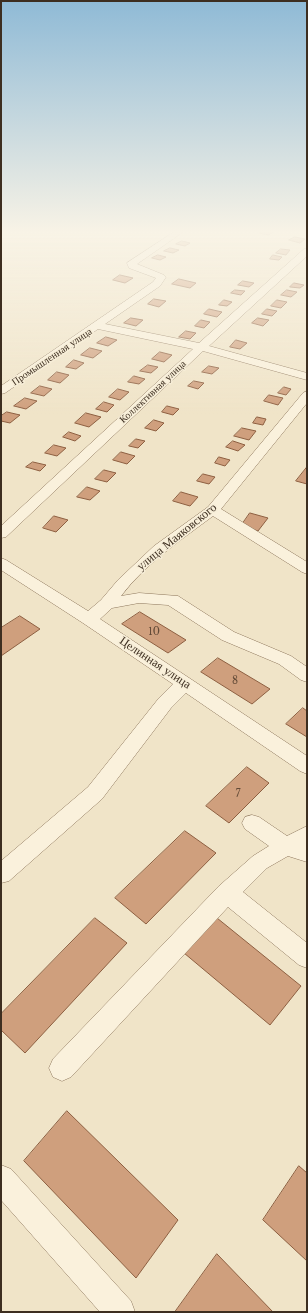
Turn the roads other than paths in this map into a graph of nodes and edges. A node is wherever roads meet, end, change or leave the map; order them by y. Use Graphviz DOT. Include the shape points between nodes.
graph roads {
  1 [pos="147,291"];
  2 [pos="263,291"];
  3 [pos="97,326"];
  4 [pos="202,347"];
  5 [pos="307,377"];
  6 [pos="1,391"];
  7 [pos="307,395"];
  8 [pos="213,510"];
  9 [pos="1,534"];
  10 [pos="1,564"];
  11 [pos="307,569"];
  12 [pos="106,604"];
  13 [pos="89,619"];
  14 [pos="307,676"];
  15 [pos="184,683"];
  16 [pos="307,766"];
  17 [pos="252,823"];
  18 [pos="307,835"];
  19 [pos="297,850"];
  20 [pos="1,874"];
  21 [pos="227,893"];
  22 [pos="307,958"];
  23 [pos="62,1068"];
  24 [pos="1,1179"];
  25 [pos="120,1312"];
  1 -- 3 [label="street, Промышленная улица"];
  2 -- 4 [label="street, Коллективная улица"];
  3 -- 4 [label="street"];
  3 -- 6 [label="street, Промышленная улица"];
  4 -- 5 [label="street"];
  4 -- 9 [label="street, Коллективная улица"];
  7 -- 8 [label="street, улица Маяковского"];
  8 -- 11 [label="street"];
  8 -- 12 [label="street, улица Маяковского" via="159,549 122,583"];
  10 -- 13 [label="street, Целинная улица"];
  12 -- 13 [label="street, улица Маяковского"];
  12 -- 14 [label="street" via="139,598 172,600 228,636 285,660"];
  13 -- 15 [label="street, Целинная улица"];
  15 -- 16 [label="street, Целинная улица"];
  15 -- 20 [label="street" via="165,703 95,793"];
  17 -- 19 [label="street"];
  18 -- 19 [label="street"];
  19 -- 21 [label="street" via="260,862"];
  21 -- 22 [label="street"];
  21 -- 23 [label="street"];
  24 -- 25 [label="street"];
}
